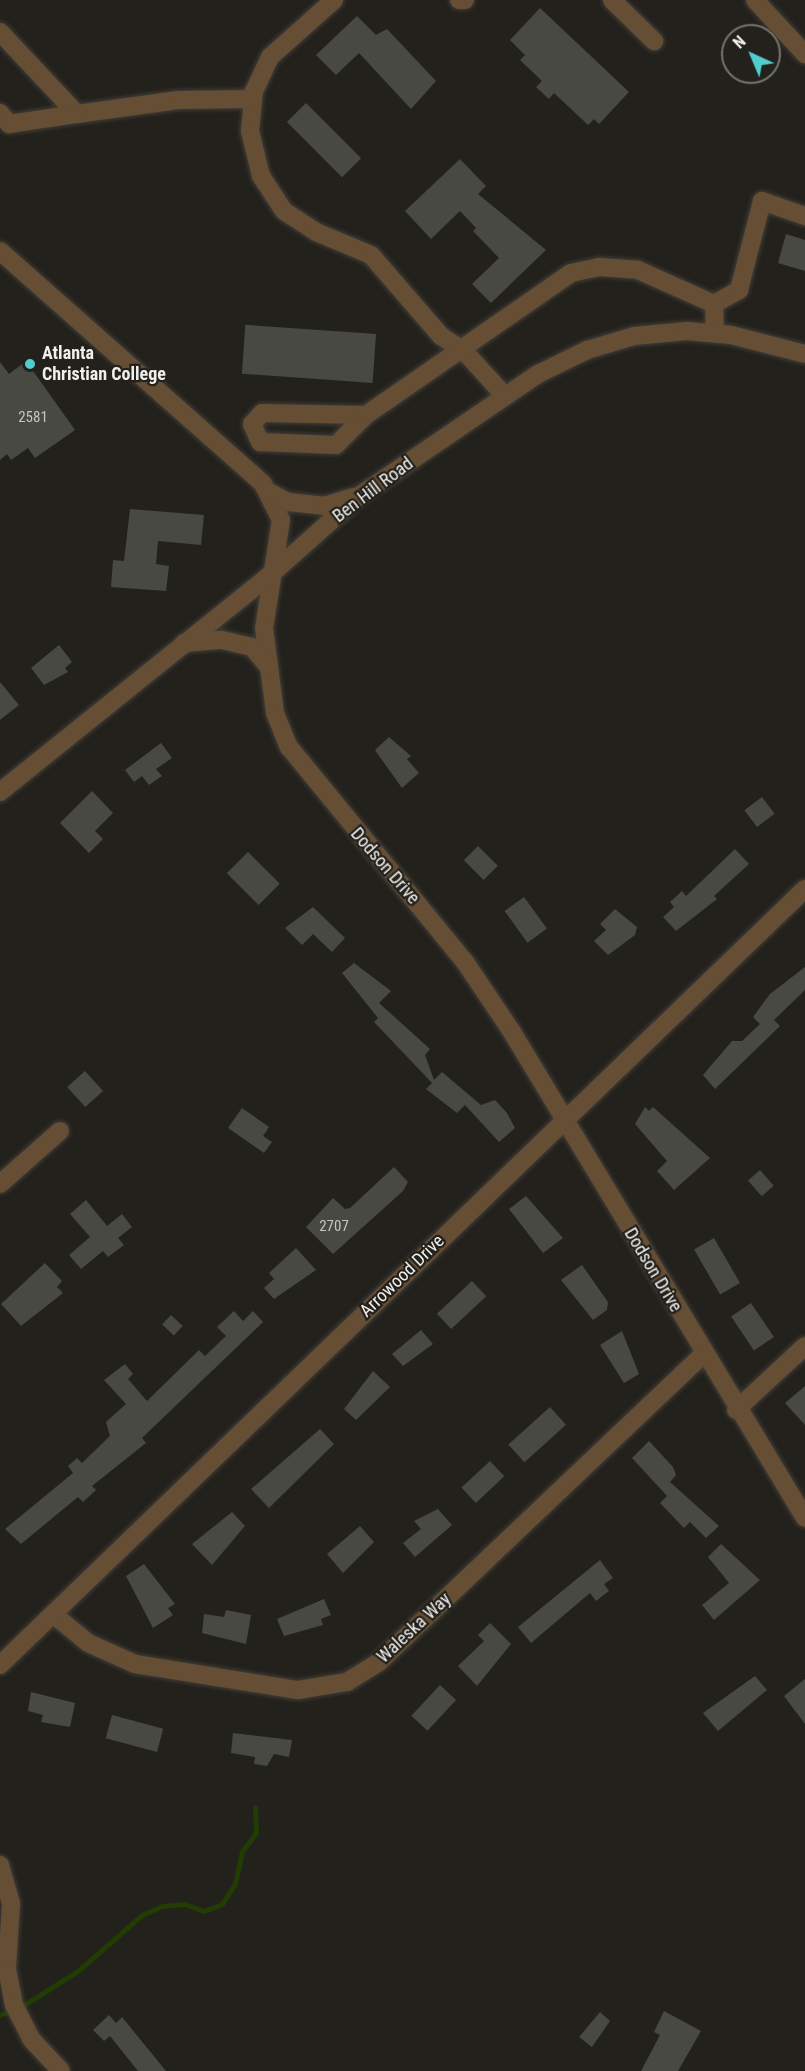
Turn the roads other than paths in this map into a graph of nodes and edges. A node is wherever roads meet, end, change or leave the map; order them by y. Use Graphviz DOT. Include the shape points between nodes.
graph roads {
  1 [pos="334,0"];
  2 [pos="459,0"];
  3 [pos="465,0"];
  4 [pos="612,0"];
  5 [pos="754,0"];
  6 [pos="0,32"];
  7 [pos="654,41"];
  8 [pos="805,54"];
  9 [pos="253,99"];
  10 [pos="0,113"];
  11 [pos="77,114"];
  12 [pos="805,216"];
  13 [pos="0,251"];
  14 [pos="714,304"];
  15 [pos="715,333"];
  16 [pos="464,351"];
  17 [pos="805,354"];
  18 [pos="505,396"];
  19 [pos="366,415"];
  20 [pos="267,491"];
  21 [pos="359,496"];
  22 [pos="270,574"];
  23 [pos="184,643"];
  24 [pos="268,666"];
  25 [pos="0,792"];
  26 [pos="805,889"];
  27 [pos="564,1119"];
  28 [pos="60,1131"];
  29 [pos="0,1184"];
  30 [pos="805,1346"];
  31 [pos="703,1354"];
  32 [pos="736,1410"];
  33 [pos="805,1518"];
  34 [pos="53,1614"];
  35 [pos="0,1665"];
  36 [pos="0,1865"];
  37 [pos="61,2071"];
  1 -- 9 [label="street" via="270,57"];
  2 -- 3 [label="street"];
  4 -- 7 [label="street"];
  5 -- 8 [label="street"];
  6 -- 11 [label="street"];
  9 -- 11 [label="street" via="178,100"];
  9 -- 16 [label="street" via="250,131 261,176 284,211 316,232 371,255 441,336"];
  10 -- 11 [label="street" via="9,124"];
  12 -- 14 [label="street" via="762,201 739,290"];
  13 -- 20 [label="street, Dodson Drive"];
  14 -- 15 [label="street"];
  14 -- 16 [label="street" via="638,270 599,267 571,273"];
  15 -- 17 [label="street, Ben Hill Road"];
  15 -- 18 [label="street, Ben Hill Road" via="634,336 587,350"];
  16 -- 18 [label="street"];
  16 -- 19 [label="street"];
  18 -- 21 [label="street, Ben Hill Road"];
  19 -- 19 [label="street" via="262,413 252,424 260,442 336,445"];
  20 -- 21 [label="street" via="288,502 324,506"];
  20 -- 22 [label="street, Dodson Drive" via="281,520"];
  21 -- 22 [label="street, Ben Hill Road"];
  22 -- 23 [label="street, Ben Hill Road"];
  22 -- 24 [label="street, Dodson Drive" via="264,628"];
  23 -- 24 [label="street" via="222,640 252,647"];
  23 -- 25 [label="street, Ben Hill Road"];
  24 -- 27 [label="street, Dodson Drive" via="276,713 289,747 465,962"];
  26 -- 27 [label="street, Arrowood Drive"];
  27 -- 31 [label="street, Dodson Drive"];
  27 -- 34 [label="street, Arrowood Drive"];
  28 -- 29 [label="street"];
  30 -- 32 [label="street"];
  31 -- 32 [label="street, Dodson Drive"];
  31 -- 34 [label="street, Waleska Way" via="380,1661 347,1682 297,1690 135,1664 88,1642"];
  32 -- 33 [label="street, Dodson Drive"];
  34 -- 35 [label="street, Arrowood Drive"];
  36 -- 37 [label="street" via="11,1903 7,1969 14,2005 32,2040"];
}
